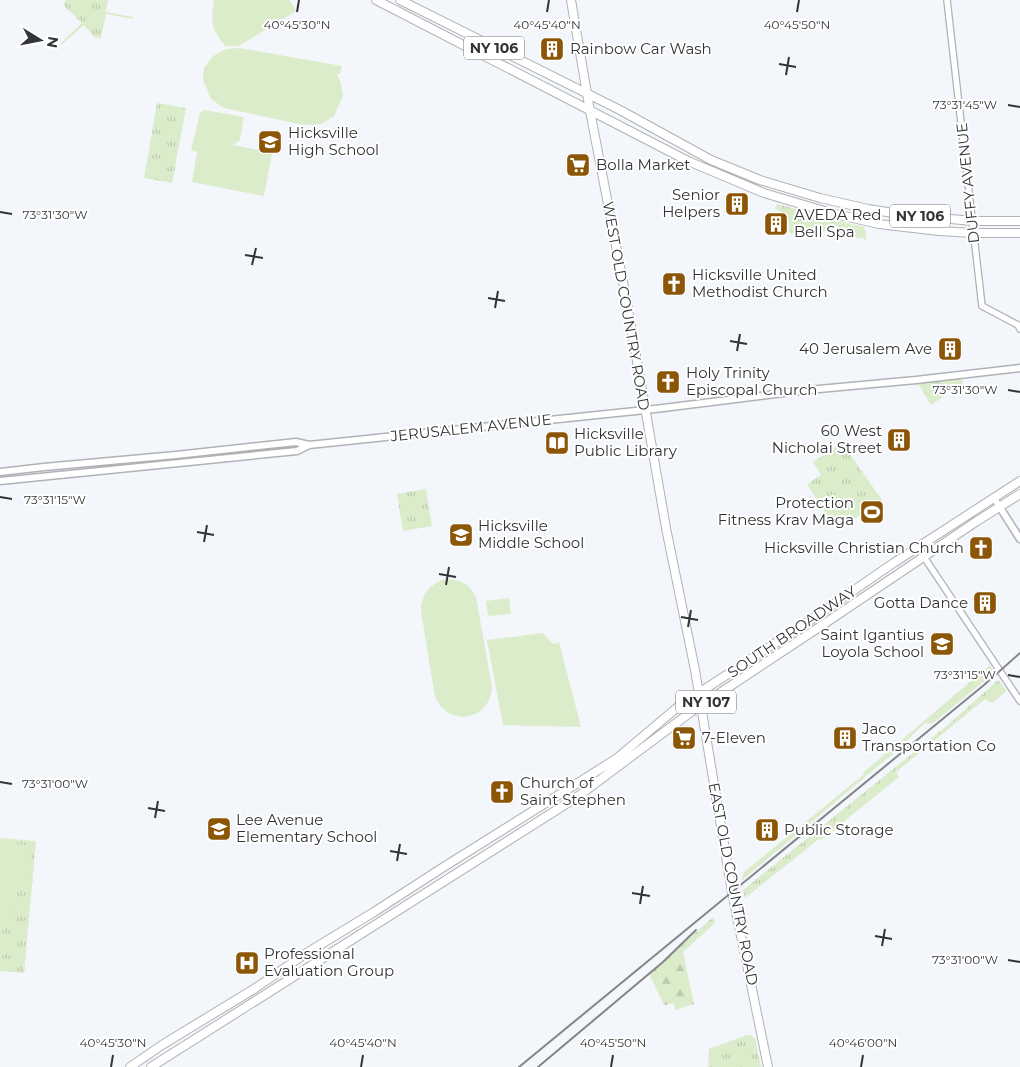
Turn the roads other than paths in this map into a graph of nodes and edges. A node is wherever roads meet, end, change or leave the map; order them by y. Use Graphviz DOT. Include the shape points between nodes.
graph roads {
  1 [pos="376,0"];
  2 [pos="400,0"];
  3 [pos="571,0"];
  4 [pos="947,0"];
  5 [pos="587,94"];
  6 [pos="590,111"];
  7 [pos="699,154"];
  8 [pos="696,165"];
  9 [pos="767,183"];
  10 [pos="764,193"];
  11 [pos="973,221"];
  12 [pos="1020,221"];
  13 [pos="974,233"];
  14 [pos="1020,233"];
  15 [pos="1020,329"];
  16 [pos="1020,368"];
  17 [pos="645,410"];
  18 [pos="310,445"];
  19 [pos="0,472"];
  20 [pos="0,481"];
  21 [pos="1020,481"];
  22 [pos="1020,494"];
  23 [pos="994,498"];
  24 [pos="999,507"];
  25 [pos="1020,539"];
  26 [pos="918,548"];
  27 [pos="924,557"];
  28 [pos="700,700"];
  29 [pos="1020,701"];
  30 [pos="130,1067"];
  31 [pos="151,1067"];
  32 [pos="768,1067"];
  1 -- 6 [label="main road, NY 106"];
  2 -- 5 [label="main road, NY 106"];
  3 -- 5 [label="main road, WEST OLD COUNTRY ROAD"];
  4 -- 11 [label="street, DUFFY AVENUE"];
  5 -- 6 [label="main road, WEST OLD COUNTRY ROAD"];
  5 -- 7 [label="main road, NY 106"];
  6 -- 8 [label="main road, NY 106"];
  6 -- 17 [label="main road, WEST OLD COUNTRY ROAD"];
  7 -- 8 [label="main road"];
  7 -- 9 [label="main road, NY 106"];
  8 -- 10 [label="main road, NY 106"];
  9 -- 10 [label="main road"];
  9 -- 11 [label="main road, NY 106" via="868,209"];
  10 -- 13 [label="main road, NY 106" via="869,222"];
  11 -- 12 [label="main road, NY 106"];
  11 -- 13 [label="street, DUFFY AVENUE"];
  13 -- 14 [label="main road, NY 106"];
  13 -- 15 [label="street, DUFFY AVENUE" via="982,306"];
  16 -- 17 [label="main road, JERUSALEM AVENUE"];
  17 -- 18 [label="main road, JERUSALEM AVENUE"];
  17 -- 28 [label="main road, WEST OLD COUNTRY ROAD"];
  18 -- 19 [label="main road, JERUSALEM AVENUE" via="296,442"];
  18 -- 20 [label="main road, JERUSALEM AVENUE" via="297,451"];
  21 -- 23 [label="main road, SOUTH BROADWAY / NY 107"];
  22 -- 24 [label="main road, SOUTH BROADWAY / NY 107"];
  23 -- 24 [label="main road"];
  23 -- 26 [label="main road, SOUTH BROADWAY / NY 107"];
  24 -- 25 [label="main road"];
  24 -- 27 [label="main road, SOUTH BROADWAY / NY 107"];
  26 -- 27 [label="street"];
  26 -- 28 [label="main road, SOUTH BROADWAY / NY 107"];
  27 -- 28 [label="main road, SOUTH BROADWAY / NY 107"];
  27 -- 29 [label="street"];
  28 -- 30 [label="main road, SOUTH BROADWAY / NY 107" via="679,706 616,759"];
  28 -- 31 [label="main road, SOUTH BROADWAY / NY 107" via="691,712 577,797"];
  28 -- 32 [label="main road, EAST OLD COUNTRY ROAD" via="732,892"];
}
